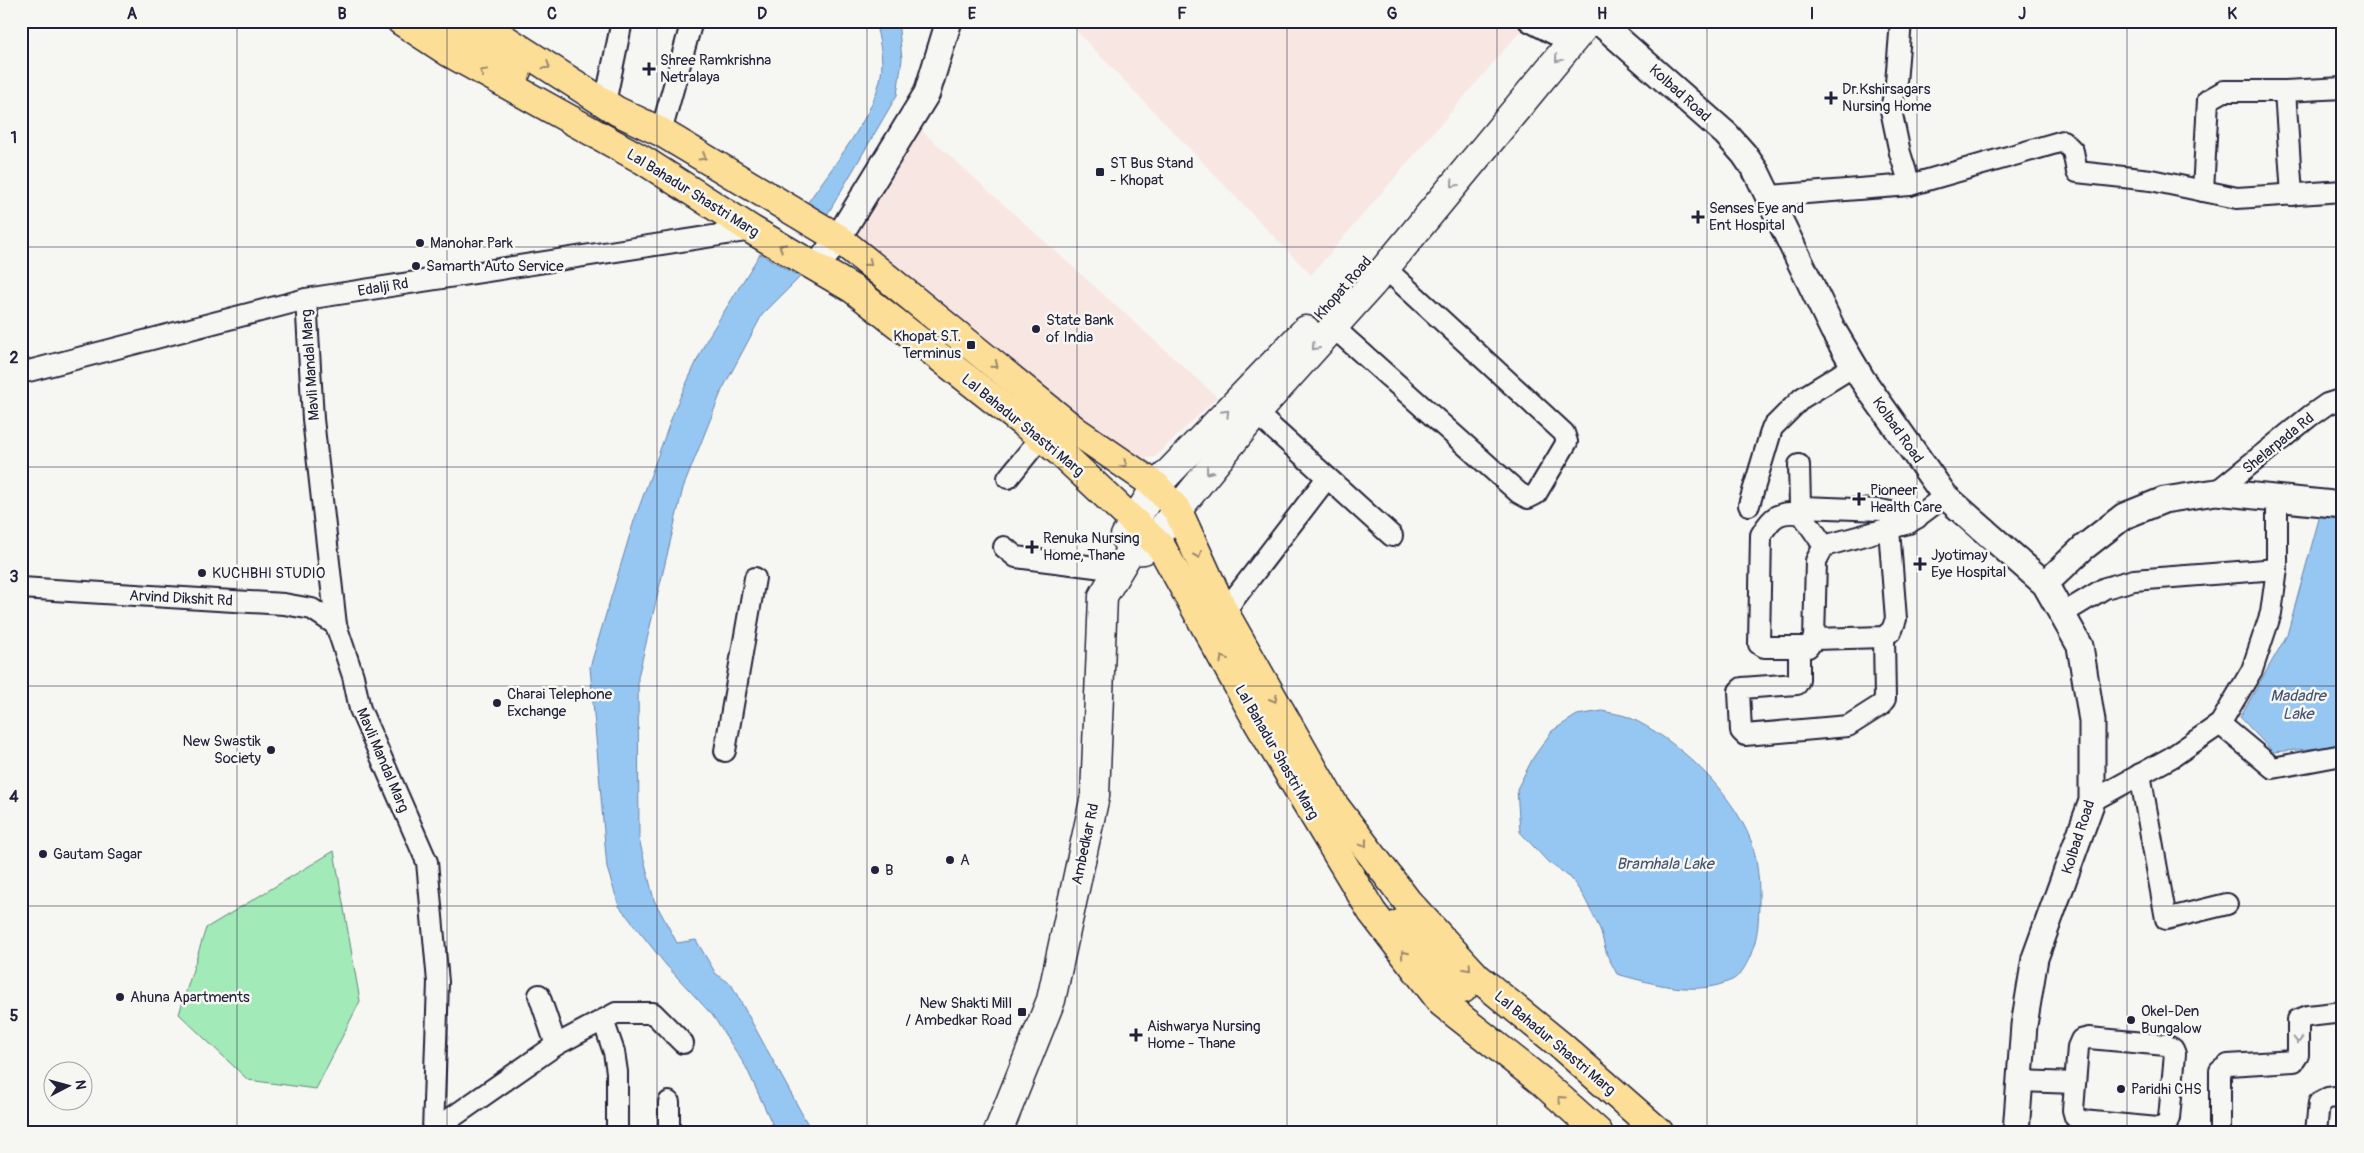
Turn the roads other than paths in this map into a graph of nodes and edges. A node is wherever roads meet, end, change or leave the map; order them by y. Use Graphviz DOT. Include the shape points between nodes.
graph roads {
  1 [pos="401,21"];
  2 [pos="432,21"];
  3 [pos="477,21"];
  4 [pos="622,21"];
  5 [pos="692,21"];
  6 [pos="949,21"];
  7 [pos="1529,21"];
  8 [pos="1589,21"];
  9 [pos="1598,21"];
  10 [pos="1901,21"];
  11 [pos="1559,28"];
  12 [pos="2343,88"];
  13 [pos="2285,91"];
  14 [pos="605,104"];
  15 [pos="623,129"];
  16 [pos="661,132"];
  17 [pos="643,160"];
  18 [pos="1910,185"];
  19 [pos="2203,191"];
  20 [pos="2343,191"];
  21 [pos="2292,195"];
  22 [pos="1769,196"];
  23 [pos="752,230"];
  24 [pos="838,238"];
  25 [pos="816,268"];
  26 [pos="1385,268"];
  27 [pos="306,299"];
  28 [pos="1333,327"];
  29 [pos="1854,366"];
  30 [pos="21,373"];
  31 [pos="2343,399"];
  32 [pos="1256,413"];
  33 [pos="1041,437"];
  34 [pos="1799,465"];
  35 [pos="1008,478"];
  36 [pos="1327,478"];
  37 [pos="1156,486"];
  38 [pos="2216,492"];
  39 [pos="1945,496"];
  40 [pos="2277,498"];
  41 [pos="1749,505"];
  42 [pos="2343,505"];
  43 [pos="1178,511"];
  44 [pos="1917,518"];
  45 [pos="1134,522"];
  46 [pos="1889,530"];
  47 [pos="1392,536"];
  48 [pos="1824,546"];
  49 [pos="1004,547"];
  50 [pos="1134,553"];
  51 [pos="2277,569"];
  52 [pos="755,578"];
  53 [pos="2044,584"];
  54 [pos="21,588"];
  55 [pos="1224,612"];
  56 [pos="2062,614"];
  57 [pos="336,625"];
  58 [pos="1884,636"];
  59 [pos="1806,643"];
  60 [pos="2220,724"];
  61 [pos="724,752"];
  62 [pos="2337,756"];
  63 [pos="2140,774"];
  64 [pos="2092,801"];
  65 [pos="1396,887"];
  66 [pos="2227,904"];
  67 [pos="1372,912"];
  68 [pos="1404,926"];
  69 [pos="538,995"];
  70 [pos="2343,1012"];
  71 [pos="603,1020"];
  72 [pos="683,1043"];
  73 [pos="556,1045"];
  74 [pos="2020,1081"];
  75 [pos="2075,1083"];
  76 [pos="2343,1096"];
  77 [pos="669,1102"];
  78 [pos="434,1131"];
  79 [pos="617,1132"];
  80 [pos="669,1132"];
  81 [pos="998,1132"];
  82 [pos="1598,1132"];
  83 [pos="1636,1132"];
  84 [pos="1659,1132"];
  85 [pos="2016,1132"];
  86 [pos="2220,1132"];
  87 [pos="2316,1132"];
  17 -- 1 [label="main road, Lal Bahadur Shastri Marg, one-way" via="450,54"];
  2 -- 15 [label="main road" via="451,29 568,104"];
  3 -- 14 [label="main road, Lal Bahadur Shastri Marg, one-way"];
  4 -- 14 [label="street"];
  5 -- 16 [label="street"];
  6 -- 24 [label="street" via="927,93"];
  7 -- 11 [label="street"];
  8 -- 26 [label="main road, Khopat Road, one-way"];
  9 -- 22 [label="street, Kolbad Road" via="1738,147"];
  10 -- 18 [label="street" via="1891,110"];
  37 -- 11 [label="main road, Khopat Road, one-way" via="1349,282"];
  12 -- 13 [label="street"];
  13 -- 19 [label="street" via="2224,91 2208,100"];
  13 -- 21 [label="street"];
  14 -- 16 [label="main road, Lal Bahadur Shastri Marg"];
  15 -- 16 [label="main road"];
  15 -- 17 [label="main road"];
  16 -- 24 [label="main road, Lal Bahadur Shastri Marg, one-way"];
  17 -- 23 [label="main road, Lal Bahadur Shastri Marg"];
  18 -- 19 [label="street" via="2063,140 2073,151 2077,172 2151,180"];
  18 -- 22 [label="street"];
  19 -- 21 [label="street" via="2237,198"];
  20 -- 21 [label="street"];
  22 -- 29 [label="street, Kolbad Road" via="1833,330"];
  25 -- 23 [label="main road, Lal Bahadur Shastri Marg, one-way"];
  23 -- 27 [label="street, Edalji Rd"];
  24 -- 25 [label="street"];
  24 -- 37 [label="main road, Lal Bahadur Shastri Marg, one-way" via="1076,431"];
  25 -- 33 [label="main road, Lal Bahadur Shastri Marg" via="853,289"];
  26 -- 28 [label="main road, Khopat Road"];
  26 -- 28 [label="street" via="1564,433 1567,442 1536,494 1528,498 1519,494"];
  27 -- 30 [label="street, Edalji Rd"];
  27 -- 57 [label="street, Mavli Mandal Marg" via="313,419"];
  28 -- 32 [label="main road, Khopat Road, one-way"];
  29 -- 39 [label="street, Kolbad Road"];
  29 -- 41 [label="street" via="1802,398 1772,428"];
  31 -- 38 [label="street, Shelarpada Rd" via="2327,404 2310,416"];
  32 -- 36 [label="street"];
  32 -- 43 [label="main road, Khopat Road, one-way"];
  33 -- 35 [label="street"];
  33 -- 45 [label="main road, Lal Bahadur Shastri Marg"];
  34 -- 44 [label="street" via="1800,505 1803,507 1881,510"];
  36 -- 47 [label="street"];
  36 -- 55 [label="street"];
  37 -- 43 [label="main road, Lal Bahadur Shastri Marg"];
  37 -- 45 [label="main road, Khopat Road"];
  38 -- 40 [label="street"];
  38 -- 53 [label="street" via="2164,500 2124,516"];
  39 -- 44 [label="street"];
  39 -- 53 [label="street, Kolbad Road"];
  40 -- 42 [label="street"];
  40 -- 51 [label="street"];
  43 -- 50 [label="main road, Ambedkar Rd"];
  43 -- 55 [label="main road, Lal Bahadur Shastri Marg, one-way"];
  44 -- 46 [label="street"];
  45 -- 50 [label="main road, Lal Bahadur Shastri Marg"];
  46 -- 48 [label="street"];
  46 -- 58 [label="street" via="1896,619 1892,630"];
  48 -- 59 [label="street" via="1816,561"];
  48 -- 59 [label="street" via="1802,514 1779,514 1761,535 1759,644 1764,647"];
  49 -- 50 [label="street" via="1016,557"];
  67 -- 50 [label="main road, Lal Bahadur Shastri Marg, one-way" via="1259,724 1162,548"];
  50 -- 81 [label="main road, Ambedkar Rd" via="1103,596 1095,796 1051,1000"];
  51 -- 56 [label="street" via="2134,580 2105,588"];
  51 -- 60 [label="street" via="2271,612 2252,670"];
  52 -- 61 [label="street"];
  53 -- 56 [label="street, Kolbad Road"];
  54 -- 57 [label="street, Arvind Dikshit Rd" via="284,604 312,609"];
  55 -- 65 [label="main road, Lal Bahadur Shastri Marg, one-way" via="1334,805"];
  56 -- 64 [label="street, Kolbad Road" via="2080,646 2092,721"];
  57 -- 78 [label="street, Mavli Mandal Marg" via="360,709 427,862 438,982"];
  58 -- 59 [label="street"];
  58 -- 59 [label="street" via="1885,699 1881,705 1848,726 1745,735 1741,731 1739,691 1742,688 1797,684"];
  60 -- 62 [label="street" via="2273,768"];
  60 -- 63 [label="street" via="2172,757"];
  63 -- 64 [label="street"];
  63 -- 66 [label="street" via="2166,919"];
  64 -- 74 [label="street, Kolbad Road" via="2035,958 2024,1025"];
  65 -- 68 [label="main road"];
  65 -- 84 [label="main road, Lal Bahadur Shastri Marg, one-way" via="1476,977 1559,1044"];
  67 -- 68 [label="main road"];
  82 -- 67 [label="main road, Lal Bahadur Shastri Marg, one-way" via="1542,1081 1442,1003"];
  68 -- 83 [label="main road" via="1456,983"];
  69 -- 73 [label="street"];
  70 -- 86 [label="street, one-way" via="2298,1020 2298,1055 2294,1061 2228,1065 2220,1072"];
  71 -- 72 [label="street" via="616,1013 653,1013"];
  71 -- 73 [label="street"];
  71 -- 79 [label="street" via="617,1072"];
  73 -- 78 [label="street"];
  74 -- 75 [label="street"];
  74 -- 85 [label="street, Kolbad Road"];
  75 -- 75 [label="street" via="2081,1040 2166,1045 2175,1054 2169,1118 2166,1125 2158,1128 2082,1121 2075,1117 2073,1110"];
  76 -- 87 [label="street" via="2319,1103"];
  77 -- 80 [label="street"];
}
